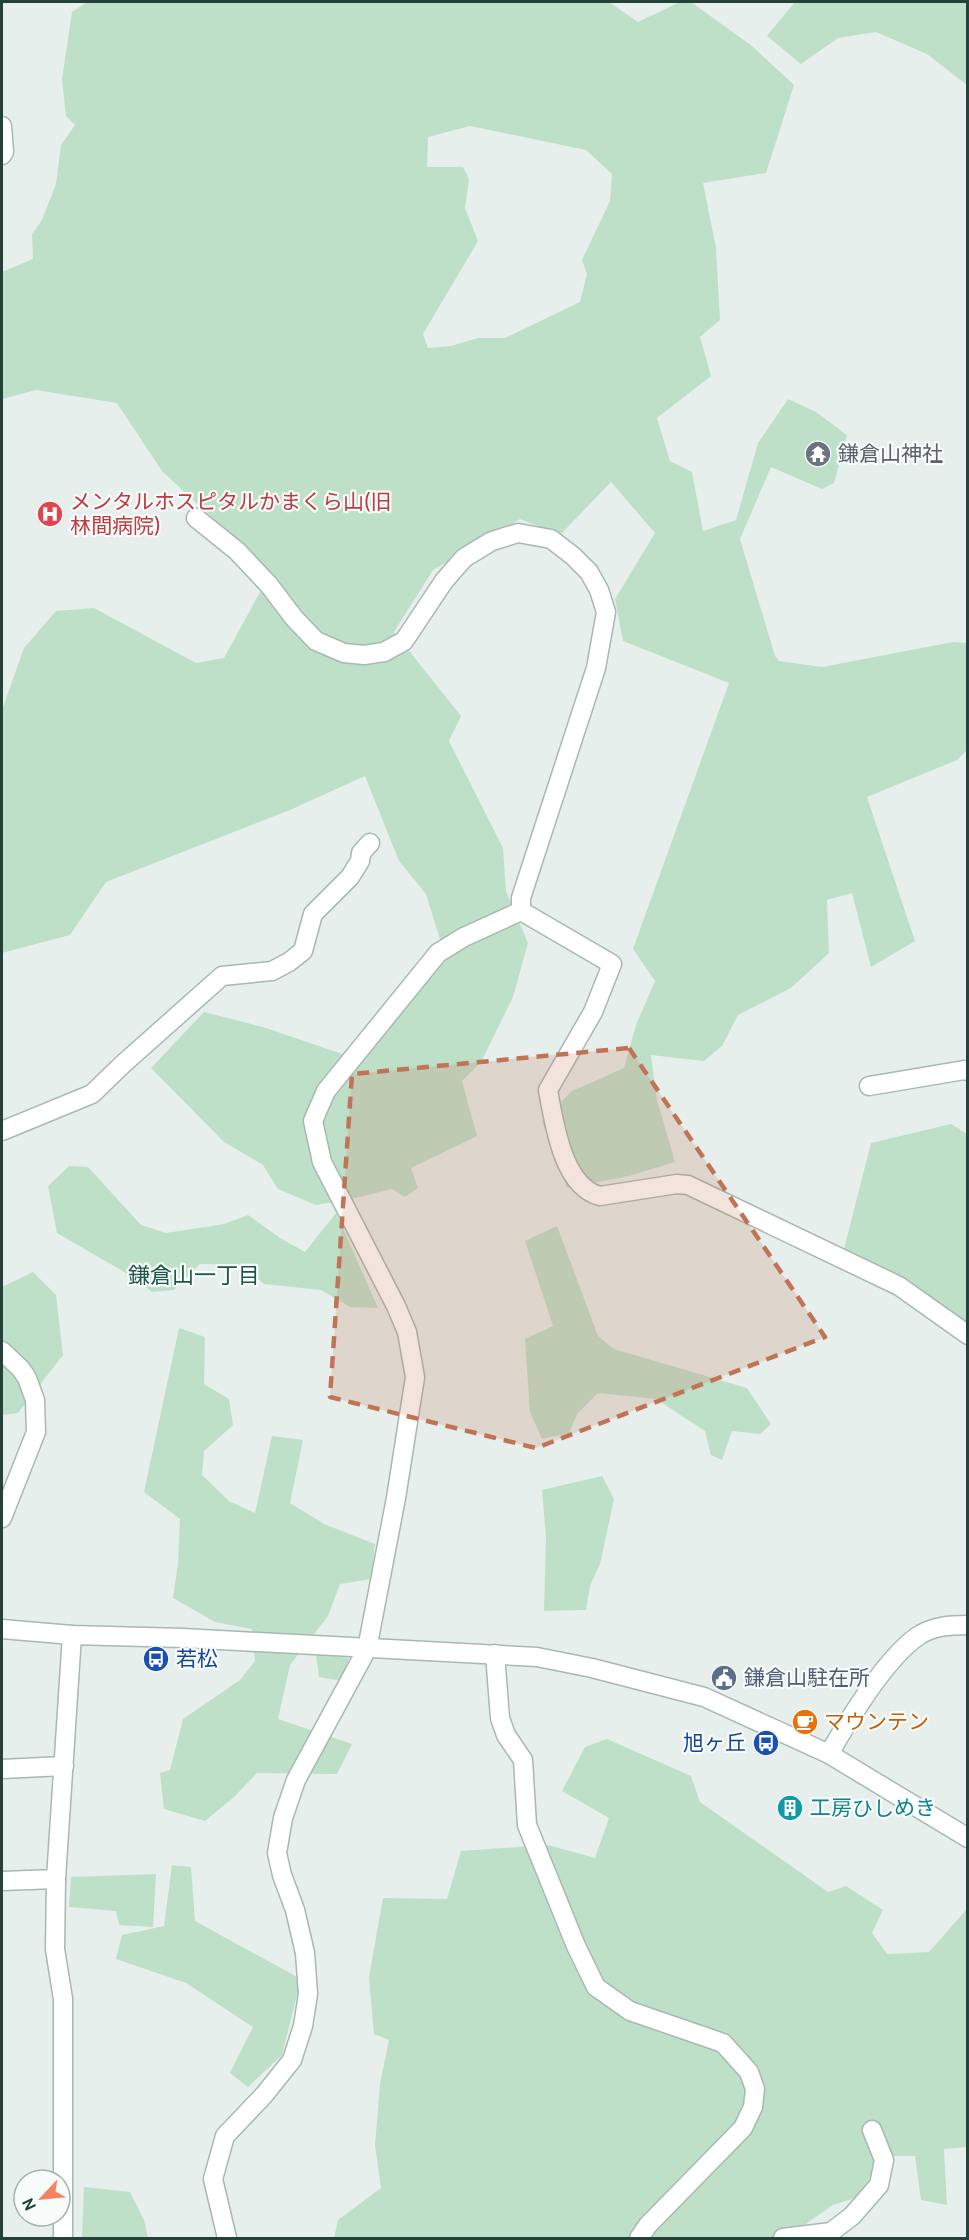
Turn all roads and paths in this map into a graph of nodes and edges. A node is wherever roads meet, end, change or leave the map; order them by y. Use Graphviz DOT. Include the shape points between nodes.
graph roads {
  1 [pos="2,126"];
  2 [pos="2,155"];
  3 [pos="196,518"];
  4 [pos="370,843"];
  5 [pos="521,911"];
  6 [pos="968,1071"];
  7 [pos="869,1086"];
  8 [pos="2,1131"];
  9 [pos="968,1335"];
  10 [pos="2,1351"];
  11 [pos="2,1518"];
  12 [pos="968,1625"];
  13 [pos="2,1629"];
  14 [pos="72,1635"];
  15 [pos="367,1649"];
  16 [pos="495,1654"];
  17 [pos="829,1754"];
  18 [pos="64,1766"];
  19 [pos="2,1769"];
  20 [pos="968,1838"];
  21 [pos="56,1879"];
  22 [pos="2,1881"];
  23 [pos="872,2130"];
  24 [pos="833,2235"];
  25 [pos="63,2238"];
  26 [pos="227,2238"];
  27 [pos="639,2238"];
  28 [pos="783,2238"];
  1 -- 2 [label="street"];
  3 -- 5 [label="street" via="237,552 316,640 344,653 384,652 404,641 464,558 492,541 518,533 551,539 589,572 606,612 596,668 520,897"];
  4 -- 8 [label="street" via="350,877 312,914 303,951 289,962 272,971 222,976 92,1094"];
  5 -- 9 [label="street" via="612,964 593,1012 548,1090 556,1132 581,1186 600,1196 688,1185 899,1286"];
  5 -- 15 [label="street" via="438,953 326,1091 313,1121 322,1162 407,1332 415,1377"];
  6 -- 7 [label="street"];
  10 -- 11 [label="street" via="27,1378 35,1400 36,1432"];
  12 -- 17 [label="street" via="944,1625 919,1636 882,1674"];
  13 -- 14 [label="street"];
  14 -- 15 [label="street"];
  14 -- 18 [label="street"];
  15 -- 16 [label="street"];
  15 -- 26 [label="street" via="296,1780 283,1818 277,1853 305,1953 308,1994 292,2060 225,2136 213,2179"];
  16 -- 17 [label="street" via="537,1657 704,1697"];
  16 -- 27 [label="street" via="500,1718 523,1760 527,1825 596,1987 630,2011 723,2043 749,2072 754,2089 753,2107 743,2128"];
  17 -- 20 [label="street"];
  18 -- 19 [label="street"];
  18 -- 21 [label="street"];
  21 -- 22 [label="street"];
  21 -- 25 [label="street" via="55,1949 63,1999"];
  23 -- 24 [label="street" via="884,2160 879,2185"];
  24 -- 28 [label="street"];
}
